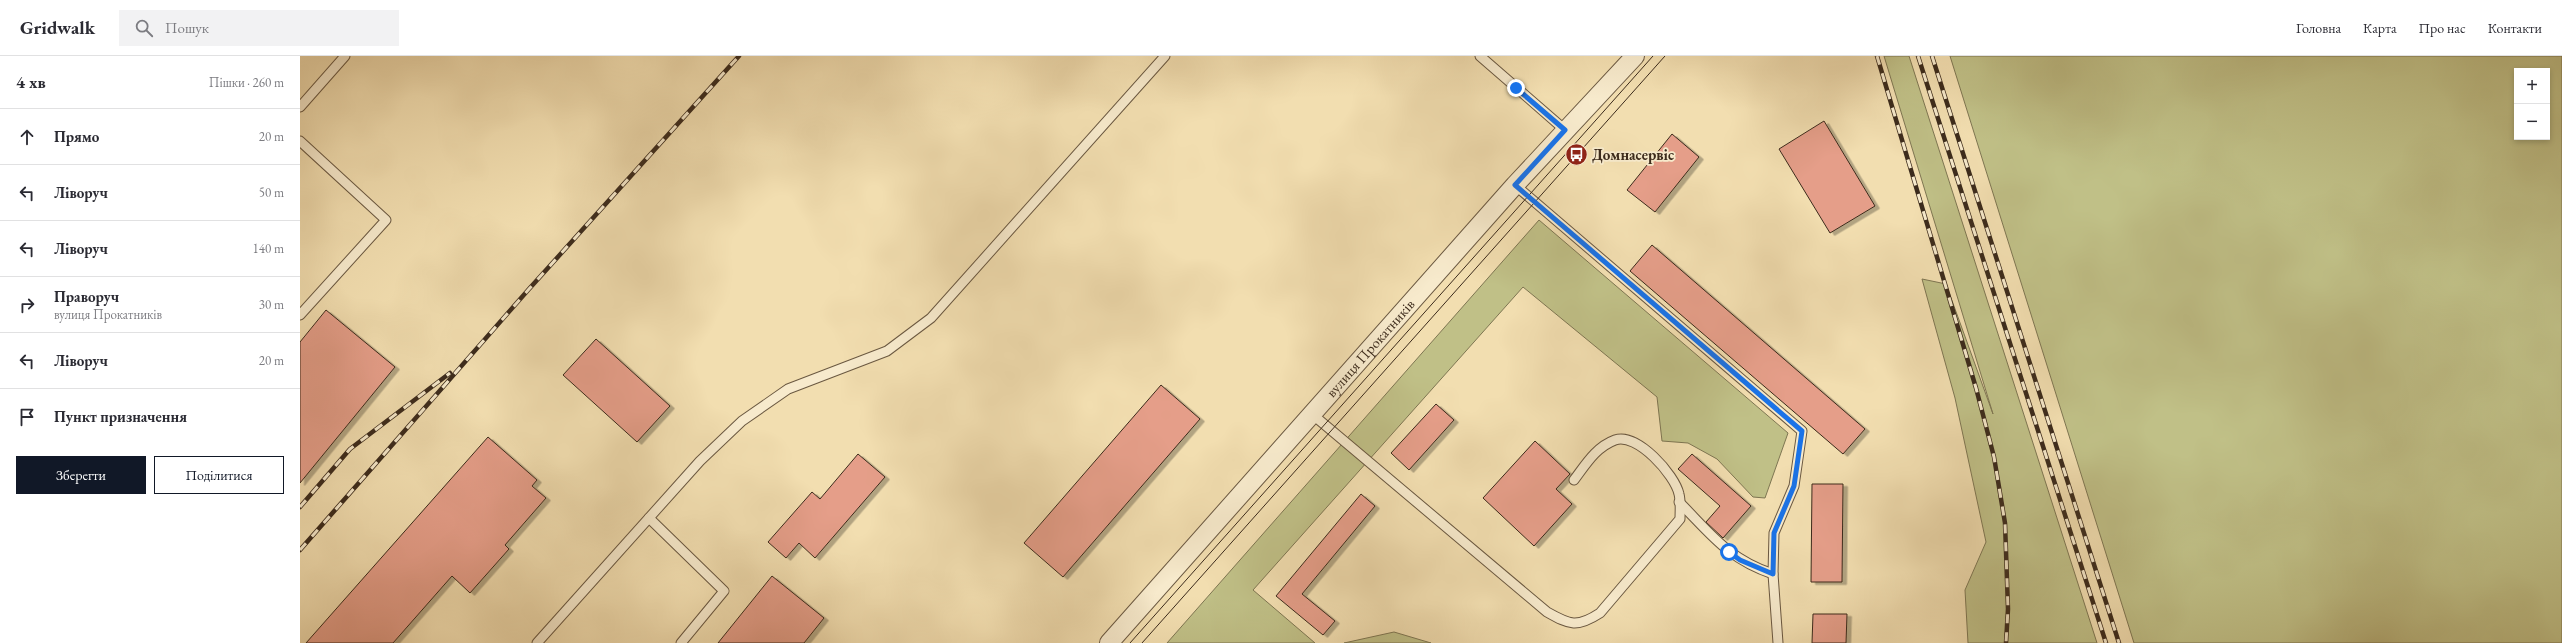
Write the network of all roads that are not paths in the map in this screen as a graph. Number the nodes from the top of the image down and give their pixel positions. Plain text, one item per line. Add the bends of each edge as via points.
1 (345, 56) edge
2 (1165, 56) edge
3 (1480, 56) edge
4 (1634, 56) edge
5 (300, 107) edge
6 (1565, 130) junction
7 (300, 141) edge
8 (1515, 185) junction
9 (300, 315) edge
10 (1312, 414) junction
11 (1574, 480) dead end
12 (1679, 502) junction
13 (649, 518) junction
14 (1773, 574) junction
15 (537, 643) edge
16 (681, 643) edge
17 (1109, 643) edge
18 (1778, 643) edge

1 - 5 lane
2 - 13 lane via 932,318 888,351 782,393 742,421 700,461
3 - 6 lane
4 - 6 street, вулиця Прокатників
6 - 8 street, вулиця Прокатників
7 - 9 lane via 386,220
8 - 10 street, вулиця Прокатників
8 - 14 lane via 1802,431 1794,486 1774,533
10 - 12 lane via 1547,612 1568,624 1586,622 1600,612 1680,519
10 - 17 street, вулиця Прокатників
11 - 12 lane via 1598,448 1617,439 1633,443 1648,451 1667,470 1679,494
12 - 14 lane via 1729,552 1740,560
13 - 15 lane
13 - 16 lane via 724,591
14 - 18 lane

